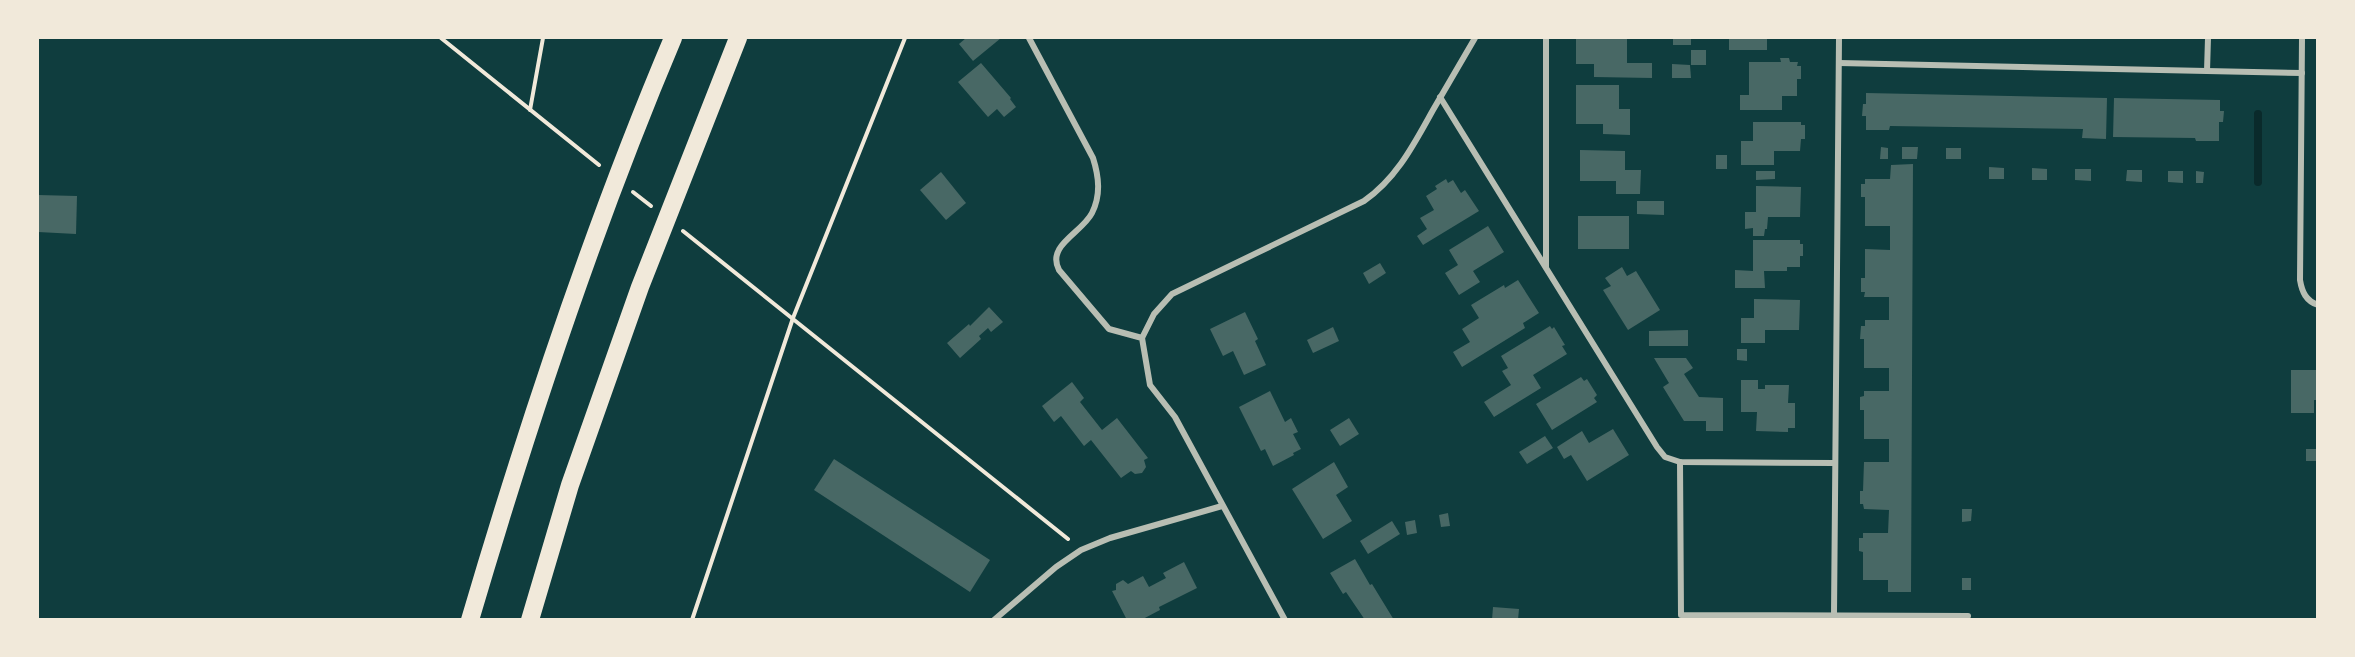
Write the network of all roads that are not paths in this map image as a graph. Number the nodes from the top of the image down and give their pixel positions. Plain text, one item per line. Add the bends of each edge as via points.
1 (673, 38) edge
2 (738, 38) edge
3 (1029, 38) edge
4 (1475, 38) edge
5 (1546, 38) edge
6 (1839, 38) edge
7 (2208, 38) edge
8 (2302, 38) edge
9 (1839, 63) junction
10 (2207, 71) junction
11 (2302, 73) junction
12 (1440, 97) junction
13 (1546, 267) junction
14 (2318, 305) edge
15 (1142, 338) junction
16 (1680, 462) junction
17 (1835, 463) junction
18 (1222, 506) junction
19 (1834, 615) junction
20 (1968, 616) dead end
21 (470, 620) edge
22 (530, 620) edge
23 (994, 620) edge
24 (1285, 620) edge

1 - 21 highway via 587,257 513,471
2 - 22 highway via 640,286 570,485
3 - 15 street via 1098,172 1097,200 1091,216 1062,246 1055,263 1109,329
4 - 12 street
5 - 13 street
6 - 9 street
7 - 10 street
8 - 11 street
9 - 10 street
9 - 17 street
10 - 11 street
11 - 14 street via 2300,280 2309,301
12 - 13 street
12 - 15 street via 1407,156 1380,190 1172,294 1154,314
13 - 16 street via 1657,447 1665,457
15 - 18 street via 1150,385 1174,417
16 - 17 street
16 - 19 street via 1681,615
17 - 19 street
18 - 23 street via 1081,550
18 - 24 street
19 - 20 street

